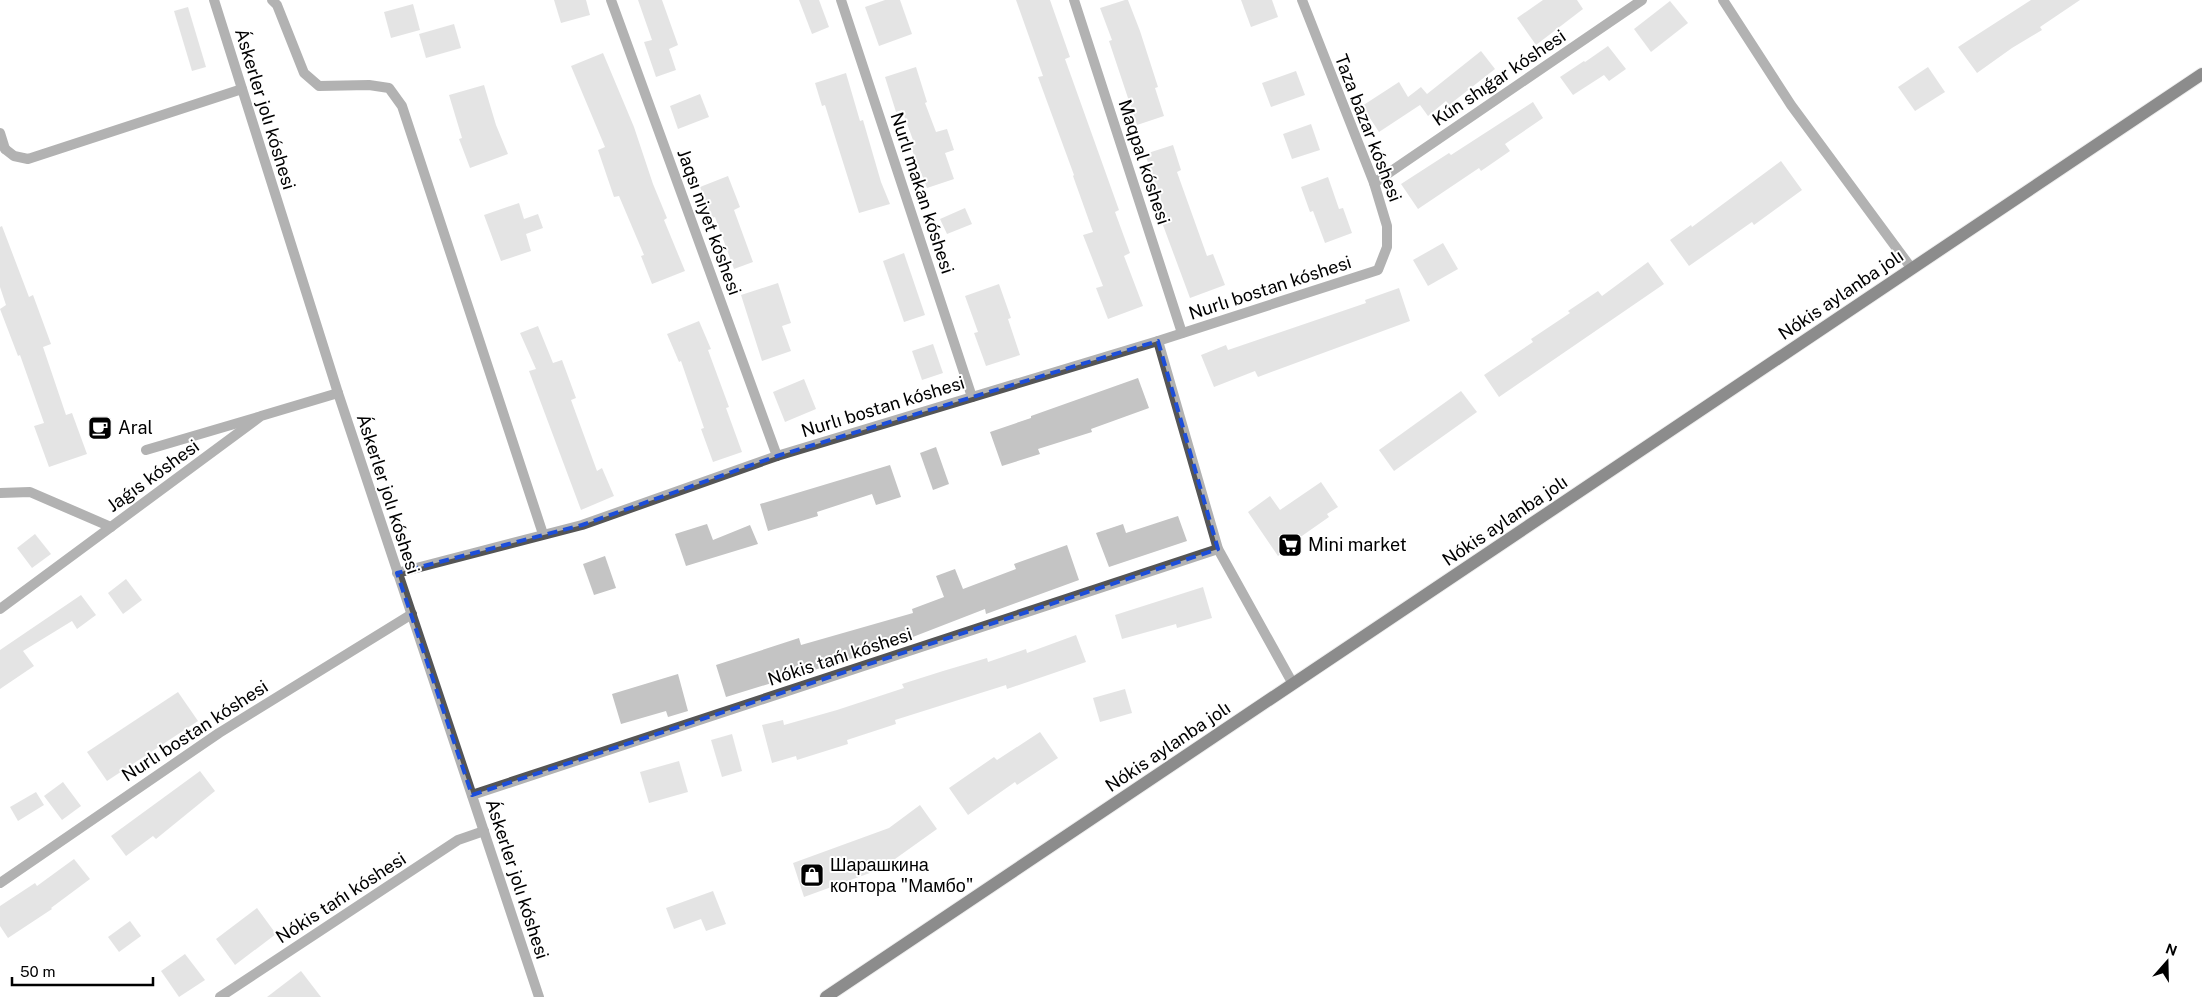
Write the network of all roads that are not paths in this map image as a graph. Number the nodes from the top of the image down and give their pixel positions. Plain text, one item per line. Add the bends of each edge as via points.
1 (214, 0) edge
2 (272, 0) edge
3 (611, 0) edge
4 (841, 0) edge
5 (1074, 0) edge
6 (1302, 0) edge
7 (1642, 0) edge
8 (1723, 0) edge
9 (2202, 74) edge
10 (242, 88) junction
11 (0, 133) edge
12 (1374, 183) junction
13 (1912, 269) junction
14 (1378, 270) joint
15 (1182, 333) junction
16 (1158, 341) junction
17 (338, 393) junction
18 (972, 397) junction
19 (262, 416) junction
20 (146, 450) dead end
21 (776, 456) junction
22 (0, 492) edge
23 (111, 527) junction
24 (543, 534) junction
25 (1218, 549) junction
26 (397, 573) junction
27 (0, 609) edge
28 (412, 614) junction
29 (1293, 684) junction
30 (472, 795) junction
31 (484, 831) junction
32 (0, 883) edge
33 (220, 997) edge
34 (539, 997) edge
35 (826, 997) edge

1 - 10 street, Áskerler jolı kóshesi
2 - 24 street via 277,4 304,73 319,86 389,88 402,106
3 - 21 street, Jaqsı niyet kóshesi
4 - 18 street, Nurlı makan kóshesi
5 - 15 street, Maqpal kóshesi
6 - 12 street, Taza bazar kóshesi
7 - 12 street, Kún shıǵar kóshesi
8 - 13 street via 1790,105
9 - 13 main road, Nókis aylanba jolı
10 - 11 street via 28,159 14,156 5,149
10 - 17 street, Áskerler jolı kóshesi
12 - 14 street, Taza bazar kóshesi via 1387,226 1387,247
13 - 29 main road, Nókis aylanba jolı
14 - 15 street, Nurlı bostan kóshesi
15 - 16 street, Nurlı bostan kóshesi
16 - 18 street, Nurlı bostan kóshesi
16 - 25 street
17 - 19 street, Jaǵıs kóshesi
17 - 26 street, Áskerler jolı kóshesi
18 - 21 street, Nurlı bostan kóshesi
19 - 20 street
19 - 23 street, Jaǵıs kóshesi
21 - 24 street, Nurlı bostan kóshesi via 582,524
22 - 23 street via 30,492
23 - 27 street, Jaǵıs kóshesi
24 - 26 street, Nurlı bostan kóshesi
25 - 29 street
25 - 30 street, Nókis tańı kóshesi
26 - 28 street, Áskerler jolı kóshesi
28 - 30 street, Áskerler jolı kóshesi
28 - 32 street, Nurlı bostan kóshesi via 219,733
29 - 35 main road, Nókis aylanba jolı
30 - 31 street, Áskerler jolı kóshesi
31 - 33 street, Nókis tańı kóshesi via 458,840
31 - 34 street, Áskerler jolı kóshesi

